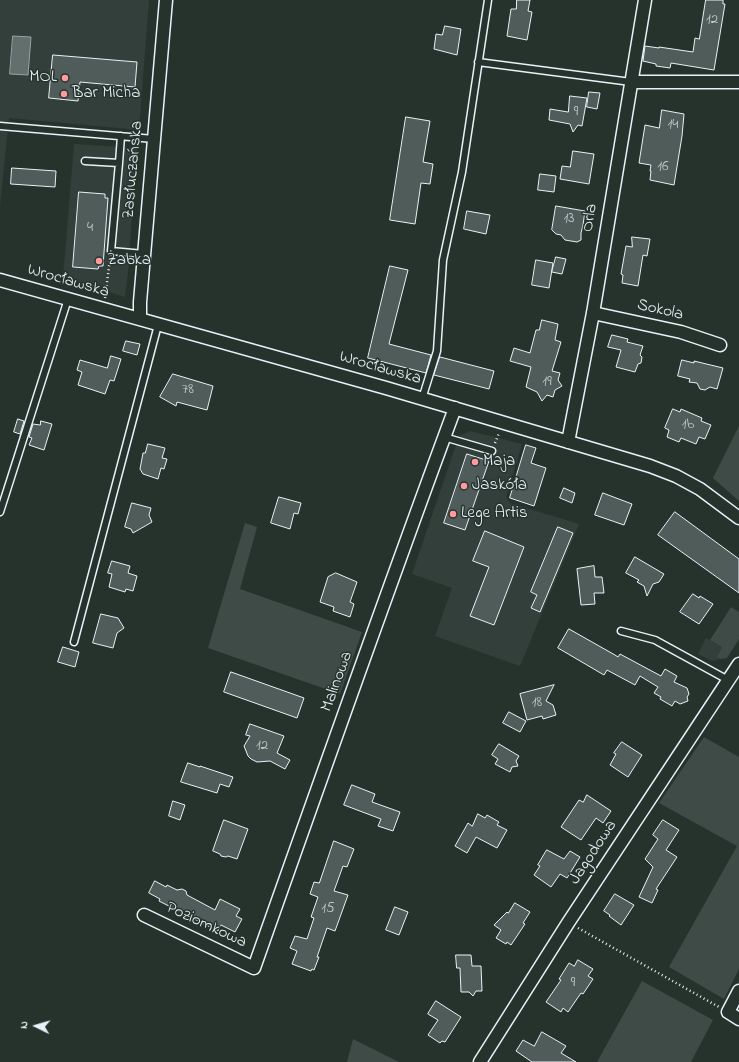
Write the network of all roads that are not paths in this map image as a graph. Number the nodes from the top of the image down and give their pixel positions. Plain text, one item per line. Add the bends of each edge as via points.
1 (166, 0) edge
2 (488, 0) edge
3 (645, 0) edge
4 (478, 62) junction
5 (631, 82) junction
6 (739, 82) edge
7 (0, 126) edge
8 (121, 136) junction
9 (154, 139) junction
10 (85, 161) dead end
11 (118, 163) junction
12 (144, 254) junction
13 (0, 280) edge
14 (68, 299) junction
15 (593, 313) junction
16 (140, 319) junction
17 (158, 325) junction
18 (720, 345) dead end
19 (422, 399) junction
20 (455, 408) junction
21 (444, 436) junction
22 (568, 442) junction
23 (492, 451) road end
24 (0, 512) edge
25 (739, 518) edge
26 (621, 631) dead end
27 (74, 642) dead end
28 (739, 664) edge
29 (728, 680) junction
30 (144, 915) dead end
31 (254, 968) joint
32 (739, 991) edge
33 (739, 1019) edge
34 (480, 1062) edge

1 - 9 street, Zasłuczańska
2 - 4 lane
3 - 5 street, Orla
4 - 5 lane
4 - 19 lane via 462,172 443,260 437,351
5 - 6 street
5 - 15 street, Orla
7 - 8 lane
8 - 9 lane
8 - 11 lane
9 - 12 street, Zasłuczańska
10 - 11 lane
11 - 12 lane via 112,252
12 - 16 street, Zasłuczańska
13 - 14 street, Wrocławska
14 - 16 street, Wrocławska
14 - 24 lane
15 - 18 street, Sokola via 681,332
15 - 22 street, Orla
16 - 17 street, Wrocławska
17 - 19 street, Wrocławska
17 - 27 lane
19 - 20 street, Wrocławska
20 - 21 street, Malinowa
20 - 22 street, Wrocławska
21 - 23 lane
21 - 31 street, Malinowa
22 - 25 street, Wrocławska via 676,476 700,489
26 - 29 lane via 655,640
28 - 29 street, Jagodowa
29 - 34 street, Jagodowa
30 - 31 street, Poziomkowa
32 - 33 street via 728,1012

